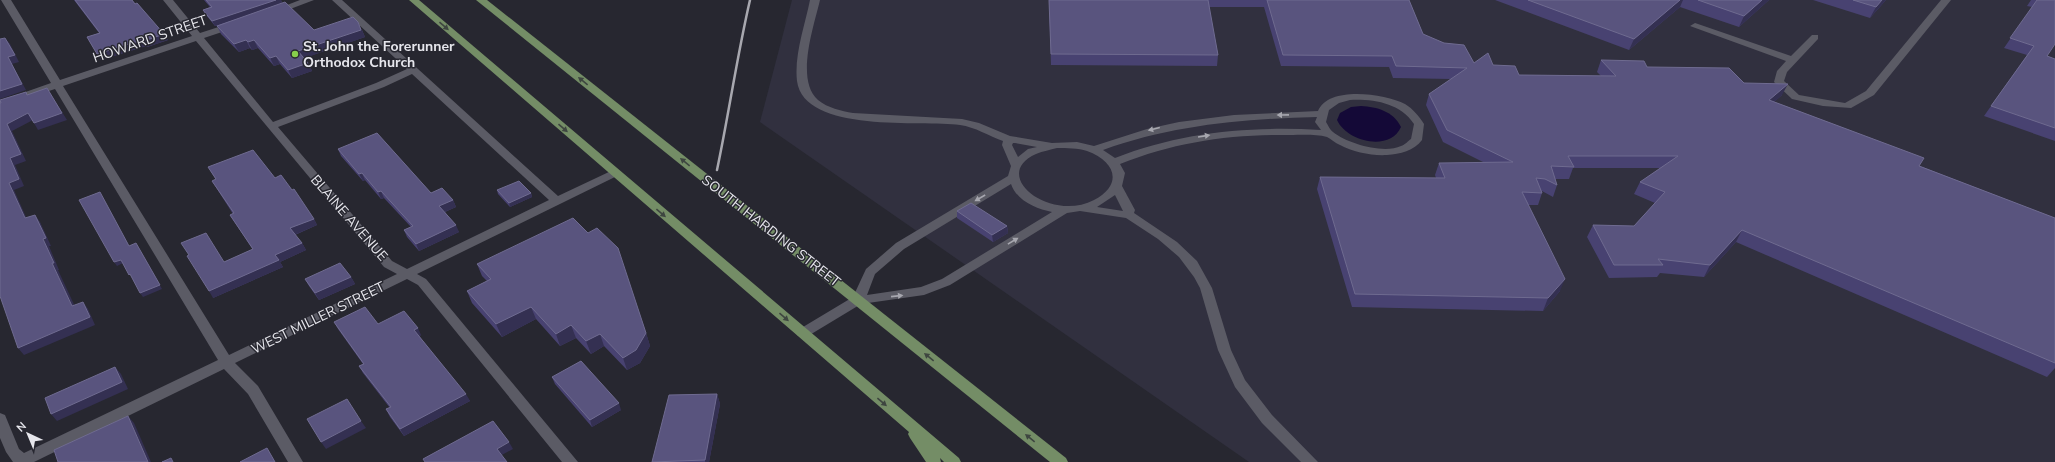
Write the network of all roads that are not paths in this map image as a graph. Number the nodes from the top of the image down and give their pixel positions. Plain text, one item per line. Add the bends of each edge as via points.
1 (6, 0) edge
2 (168, 0) edge
3 (309, 0) edge
4 (337, 0) edge
5 (414, 0) edge
6 (480, 0) edge
7 (815, 0) edge
8 (1946, 0) edge
9 (268, 14) edge
10 (246, 21) edge
11 (1695, 26) dead end
12 (199, 37) junction
13 (1815, 37) dead end
14 (1792, 60) junction
15 (413, 70) junction
16 (56, 85) junction
17 (0, 104) edge
18 (1322, 114) junction
19 (271, 126) junction
20 (1329, 134) junction
21 (1009, 140) junction
22 (1052, 146) junction
23 (1094, 150) junction
24 (1114, 163) junction
25 (1015, 172) junction
26 (615, 173) junction
27 (1117, 187) junction
28 (557, 202) junction
29 (1081, 208) junction
30 (1065, 209) junction
31 (1128, 214) junction
32 (406, 275) junction
33 (858, 300) junction
34 (803, 333) junction
35 (226, 362) junction
36 (0, 419) edge
37 (906, 421) junction
38 (23, 462) edge
39 (296, 462) edge
40 (571, 462) edge
41 (934, 462) edge
42 (954, 462) edge
43 (1061, 462) edge
44 (1311, 462) edge

1 - 16 street
2 - 12 street, BLAINE AVENUE
3 - 9 street
4 - 15 street
5 -> 26 main road
33 -> 6 main road, SOUTH HARDING STREET
7 - 21 street via 801,76 804,89 818,103 856,118 961,122 981,127
8 - 14 street via 1870,93 1847,106 1823,104 1796,97 1779,82 1782,71
10 - 12 street, HOWARD STREET
11 - 14 street
12 - 16 street, HOWARD STREET
12 - 19 street, BLAINE AVENUE
13 - 14 street
15 - 19 street
15 - 28 street
16 - 17 street, HOWARD STREET
16 - 35 street
18 - 20 street via 1321,123
18 - 20 street via 1330,104 1340,99 1377,98 1408,111 1418,121 1421,130 1418,138 1408,147 1382,152 1353,148
18 -> 23 street via 1246,116 1188,122 1145,131
19 - 32 street, BLAINE AVENUE via 388,264
24 -> 20 street via 1158,146 1213,135 1275,131
21 - 22 street
21 - 25 street via 1007,145
22 - 23 street via 1077,146
22 - 25 street via 1022,158
23 - 24 street
24 - 27 street via 1120,175
25 - 30 street via 1018,190 1027,198 1040,205
25 -> 33 street via 900,246 880,262 870,272
26 - 28 street, WEST MILLER STREET
26 -> 34 main road
27 - 29 street via 1104,200
27 - 31 street via 1129,210
28 - 32 street, WEST MILLER STREET
29 - 30 street
29 - 31 street
33 -> 30 street via 924,291 946,282
31 - 44 street via 1179,250 1199,276 1206,288 1225,352 1244,390 1278,431
32 - 35 street, WEST MILLER STREET
32 - 40 street, BLAINE AVENUE via 422,282
33 - 34 street
43 -> 33 main road, SOUTH HARDING STREET
34 -> 37 main road
35 - 38 street, WEST MILLER STREET
35 - 39 street via 253,390
36 - 38 street via 13,452
37 - 41 main road
37 - 42 main road

